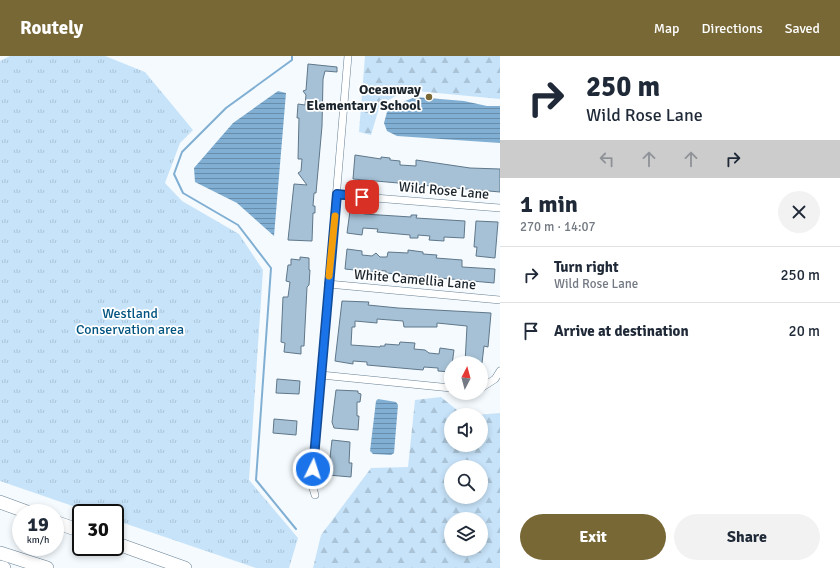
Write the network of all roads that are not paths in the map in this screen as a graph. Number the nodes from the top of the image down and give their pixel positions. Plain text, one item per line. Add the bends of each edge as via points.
1 (348, 56) edge
2 (337, 194) junction
3 (500, 208) edge
4 (328, 284) junction
5 (500, 300) edge
6 (500, 371) edge
7 (321, 375) junction
8 (488, 384) edge
9 (444, 387) edge
10 (315, 495) dead end
11 (0, 502) edge
12 (12, 506) edge
13 (0, 510) edge
14 (12, 514) edge
15 (124, 546) edge
16 (124, 550) edge
17 (0, 553) edge
18 (0, 567) edge
19 (4, 568) edge
20 (47, 568) edge
21 (184, 568) edge

1 - 2 street
2 - 3 street, Wild Rose Lane
2 - 4 street
4 - 5 street, White Camellia Lane
4 - 7 street
6 - 8 street
7 - 9 street
7 - 10 street via 312,485
11 - 12 highway
13 - 14 highway
15 - 21 highway
16 - 21 highway
17 - 20 highway
18 - 19 highway

